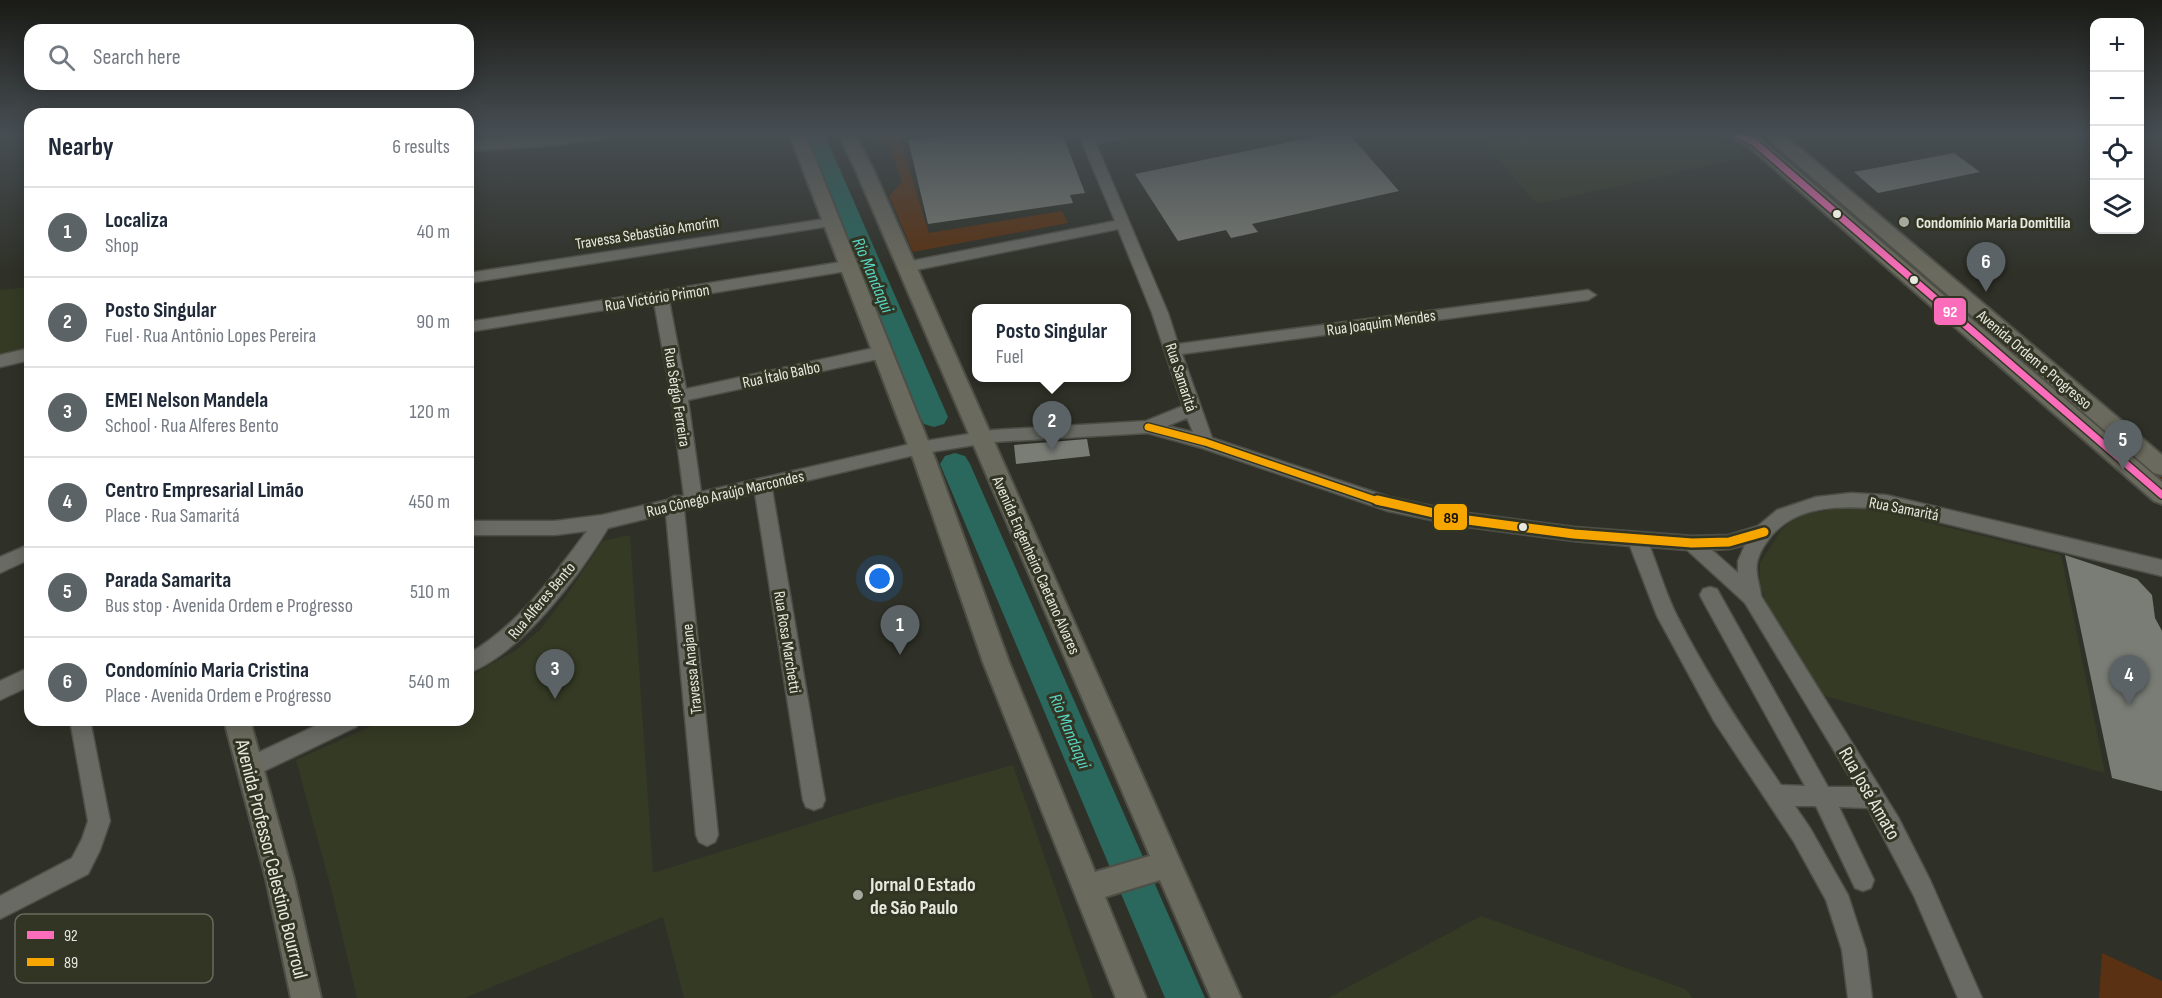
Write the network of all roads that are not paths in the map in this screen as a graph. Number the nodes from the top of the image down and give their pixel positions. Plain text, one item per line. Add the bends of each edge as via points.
1 (815, 180) edge
2 (869, 180) edge
3 (1105, 180) edge
4 (1798, 180) edge
5 (1825, 180) edge
6 (831, 222) junction
7 (1123, 224) junction
8 (847, 266) junction
9 (906, 267) junction
10 (474, 277) edge
11 (1588, 295) dead end
12 (661, 296) junction
13 (474, 326) edge
14 (1174, 350) junction
15 (883, 352) junction
16 (24, 356) edge
17 (0, 362) edge
18 (679, 396) junction
19 (1192, 409) junction
20 (1148, 427) junction
21 (981, 438) junction
22 (1205, 441) junction
23 (919, 448) junction
24 (2162, 467) edge
25 (762, 484) junction
26 (2162, 495) edge
27 (683, 501) junction
28 (602, 522) junction
29 (474, 528) edge
30 (1764, 531) junction
31 (1638, 541) junction
32 (1692, 543) junction
33 (24, 553) edge
34 (2125, 559) junction
35 (0, 565) edge
36 (2162, 568) edge
37 (2162, 577) edge
38 (1710, 596) dead end
39 (1752, 597) junction
40 (474, 661) edge
41 (24, 679) edge
42 (0, 691) edge
43 (81, 726) edge
44 (239, 726) edge
45 (336, 726) edge
46 (250, 767) junction
47 (1774, 795) junction
48 (1822, 796) junction
49 (1874, 798) junction
50 (814, 800) dead end
51 (707, 835) dead end
52 (1168, 864) junction
53 (1863, 880) dead end
54 (1089, 888) junction
55 (0, 908) edge
56 (306, 998) edge
57 (1131, 998) edge
58 (1226, 998) edge
59 (1860, 998) edge
60 (1970, 998) edge

1 - 6 main road
2 - 9 main road, Avenida Engenheiro Caetano Alvares
3 - 7 street, Rua Samaritá
4 - 26 main road, Avenida Ordem e Progresso
5 - 24 main road, Avenida Ordem e Progresso
6 - 8 main road
6 - 10 street, Travessa Sebastião Amorim
7 - 9 street
7 - 14 street, Rua Samaritá
8 - 12 street, Rua Victório Primon
8 - 15 main road
9 - 21 main road, Avenida Engenheiro Caetano Alvares
11 - 14 street, Rua Joaquim Mendes
12 - 13 street, Rua Victório Primon
12 - 18 street, Rua Sérgio Ferreira
14 - 19 street, Rua Samaritá
15 - 18 street, Rua Ítalo Balbo
15 - 23 main road
16 - 17 street
18 - 27 street, Rua Sérgio Ferreira
19 - 20 street
19 - 22 street, Rua Samaritá
20 - 21 street, Rua Cônego Araújo Marcondes
20 - 22 street
21 - 23 street, Rua Cônego Araújo Marcondes
21 - 52 main road, Avenida Engenheiro Caetano Alvares
22 - 31 street, Rua Samaritá via 1388,504 1460,519
23 - 25 street, Rua Cônego Araújo Marcondes
23 - 54 main road via 996,662
25 - 27 street, Rua Cônego Araújo Marcondes
25 - 50 street, Rua Rosa Marchetti
27 - 28 street, Rua Cônego Araújo Marcondes
27 - 51 street, Travessa Anajane
28 - 29 street, Rua Cônego Araújo Marcondes via 555,528
28 - 40 street, Rua Alferes Bento via 521,629
30 - 32 street, Rua Samaritá via 1729,542
30 - 34 street, Rua Samaritá via 1786,513 1803,506 1863,500 1905,506
30 - 39 street, Rua José Amato via 1749,555
31 - 32 street, Rua Samaritá
31 - 47 street via 1667,616 1721,715
32 - 39 street, Rua José Amato
33 - 35 street
34 - 36 street, Rua Samaritá
34 - 37 street, Rua Samaritá
38 - 48 street
39 - 49 street, Rua José Amato
41 - 42 street
43 - 55 street via 99,820 92,842 80,866
44 - 46 main road, Avenida Professor Celestino Bourroul
45 - 46 street
46 - 56 main road, Avenida Professor Celestino Bourroul
47 - 48 street
47 - 59 street via 1803,835 1836,895 1854,950
48 - 49 street
48 - 53 street
49 - 60 street, Rua José Amato via 1922,888
52 - 54 main road
52 - 58 main road, Avenida Engenheiro Caetano Alvares
54 - 57 main road

